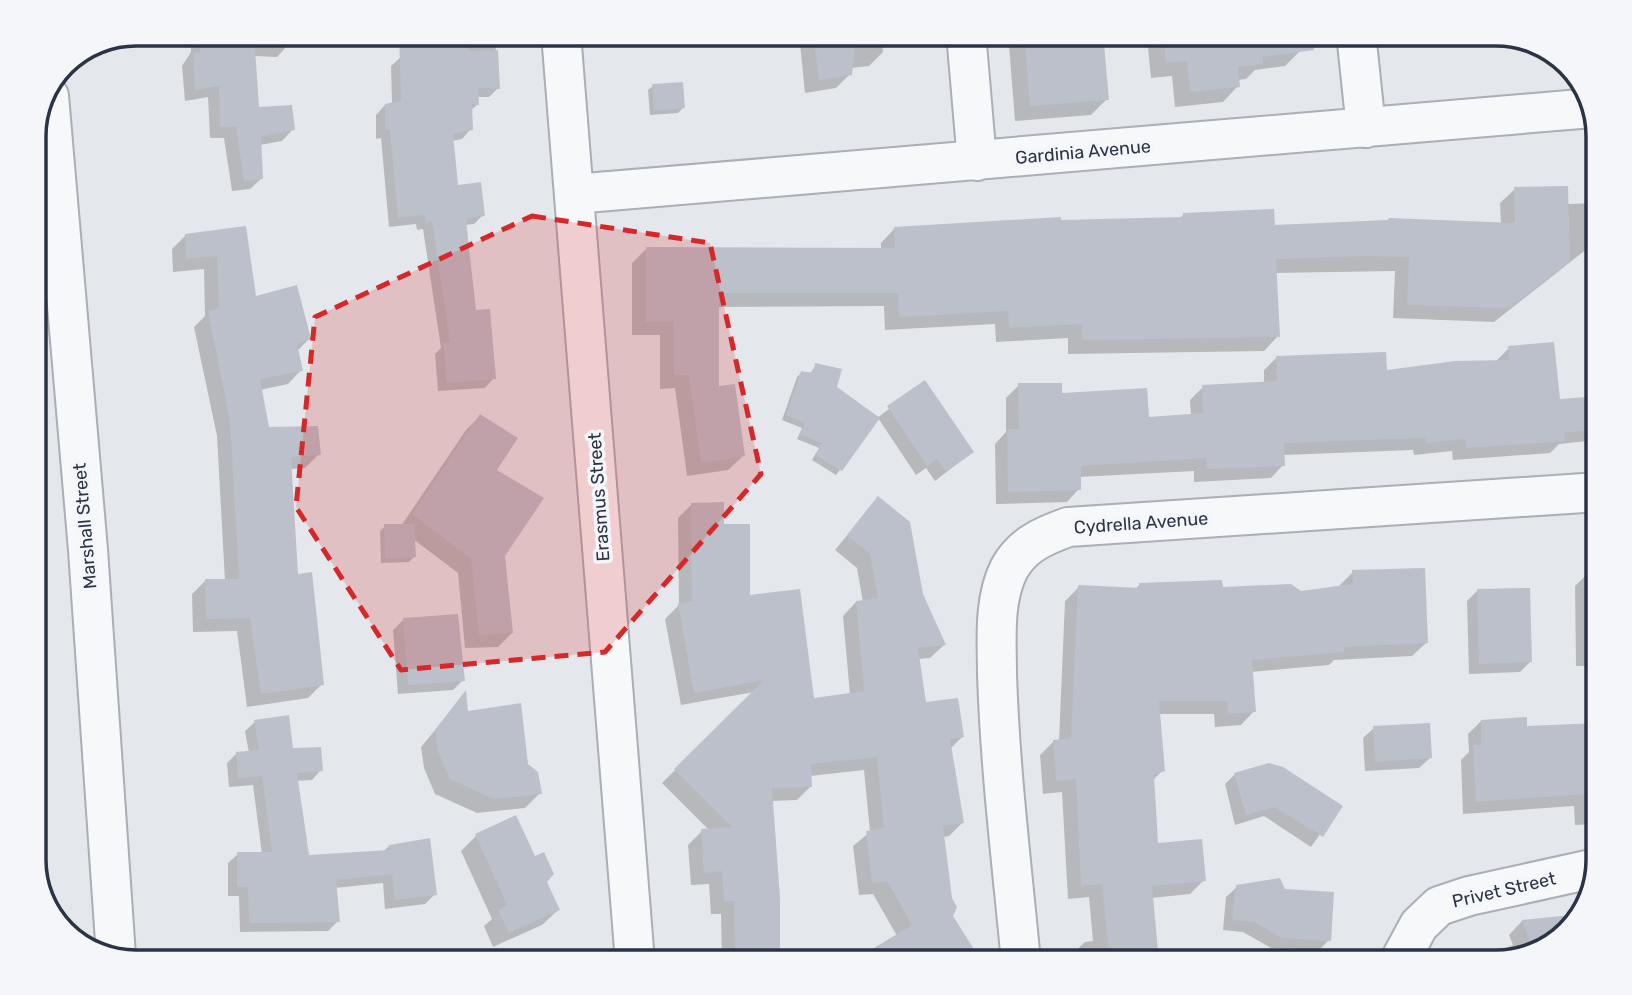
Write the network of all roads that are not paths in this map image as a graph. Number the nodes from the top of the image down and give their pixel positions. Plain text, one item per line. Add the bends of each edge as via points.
1 (562, 46) edge
2 (967, 46) edge
3 (1357, 46) edge
4 (50, 109) edge
5 (1582, 109) edge
6 (1366, 128) junction
7 (977, 161) junction
8 (574, 194) junction
9 (1586, 493) edge
10 (1586, 870) edge
11 (115, 947) edge
12 (634, 950) edge
13 (1020, 950) edge
14 (1405, 950) edge

1 - 8 street, Erasmus Street
2 - 7 street
3 - 6 street
4 - 11 street, Marshall Street
5 - 6 street, Gardinia Avenue
6 - 7 street, Gardinia Avenue
7 - 8 street, Gardinia Avenue
8 - 12 street, Erasmus Street
9 - 13 street, Cydrella Avenue via 1068,527 1019,553 1008,572 996,629 999,722
10 - 14 street, Privet Street via 1439,906 1419,925

